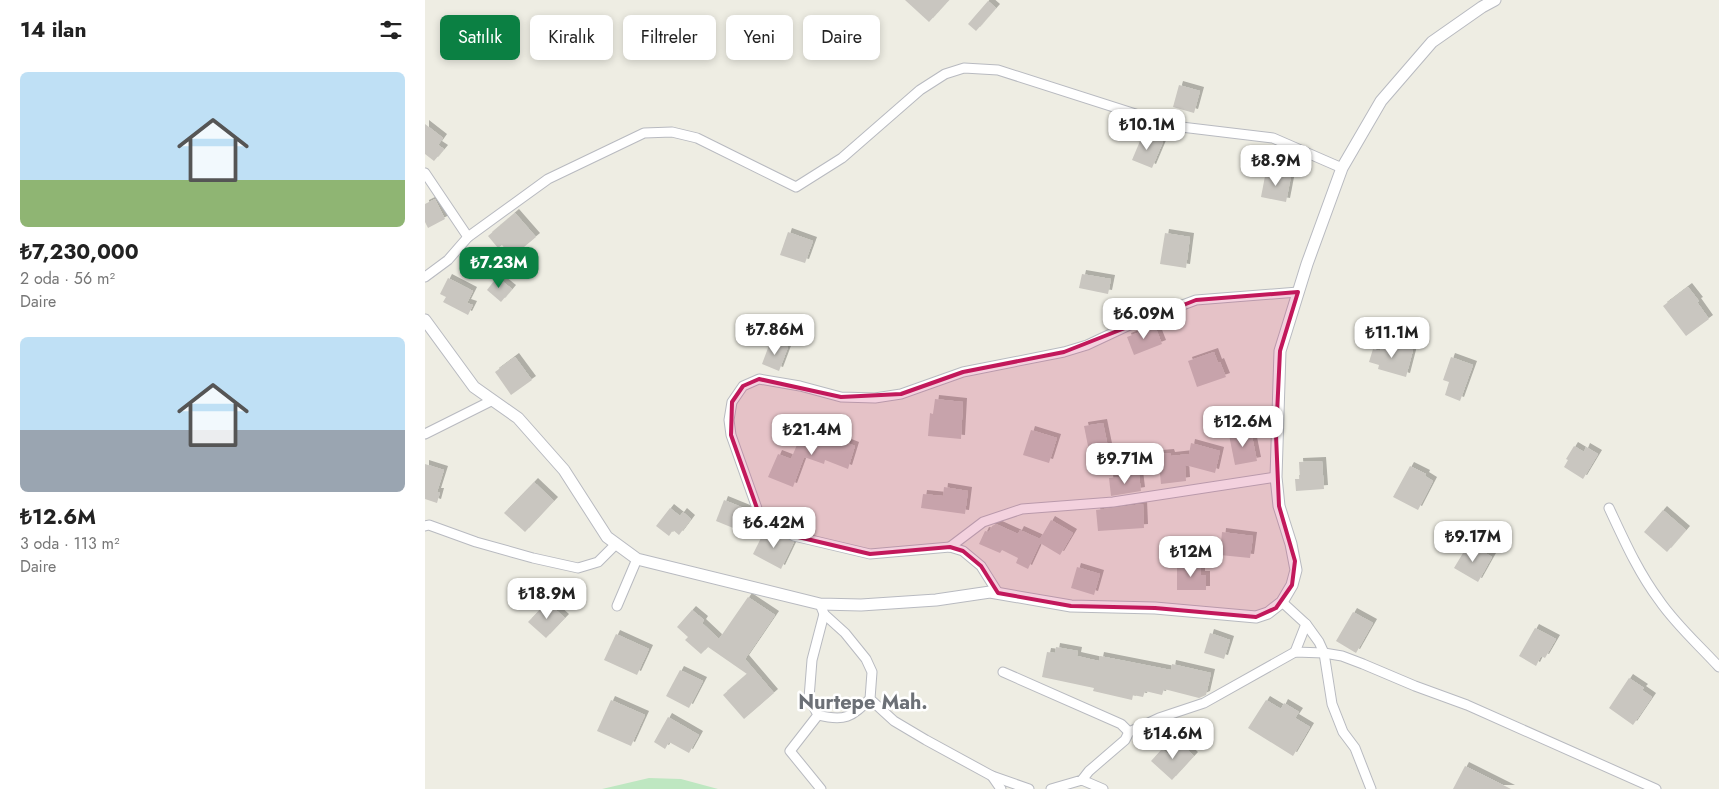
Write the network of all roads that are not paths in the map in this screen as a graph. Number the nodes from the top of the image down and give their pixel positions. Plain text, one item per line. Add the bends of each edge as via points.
1 (1495, 0) edge
2 (1342, 168) junction
3 (425, 173) edge
4 (468, 238) junction
5 (425, 277) edge
6 (1298, 292) junction
7 (425, 320) edge
8 (493, 400) junction
9 (425, 434) edge
10 (1275, 477) junction
11 (1609, 508) dead end
12 (425, 526) edge
13 (617, 544) junction
14 (950, 547) junction
15 (637, 559) junction
16 (998, 593) junction
17 (1282, 602) junction
18 (617, 606) dead end
19 (822, 609) junction
20 (1306, 624) junction
21 (1295, 652) junction
22 (1324, 653) junction
23 (1719, 666) edge
24 (1003, 672) dead end
25 (870, 699) junction
26 (818, 715) junction
27 (1129, 732) junction
28 (993, 776) junction
29 (1083, 780) junction
30 (821, 789) edge
31 (1001, 789) edge
32 (1029, 789) edge
33 (1051, 789) edge
34 (1103, 789) edge
35 (1371, 789) edge
36 (1656, 789) edge

1 - 2 street via 1432,42 1381,101
2 - 4 street via 1273,138 1173,126 998,70 964,68 945,74 920,90 842,158 796,186 697,138 672,132 644,133 548,179
2 - 6 street
3 - 4 street
4 - 5 street via 448,260
6 - 10 street via 1280,351
6 - 14 street via 1196,300 1134,322 1087,345 963,372 901,394 875,398 841,397 759,379 743,386 732,402 731,435 759,514 768,522 794,536 870,554
7 - 8 street via 474,387
8 - 9 street
8 - 13 street via 518,418 564,470 607,537
10 - 14 street via 1113,502 1022,509 983,522
10 - 17 street via 1296,570 1293,585
11 - 23 street via 1634,560 1659,601
12 - 13 street via 578,568 598,562
13 - 15 street
14 - 16 street via 963,551 981,566
15 - 18 street
15 - 19 street
16 - 17 street via 1071,606 1155,608 1256,617 1269,613
16 - 19 street
17 - 20 street
19 - 25 street via 866,658 872,672
19 - 26 street via 812,660 809,698
20 - 21 street
20 - 22 street
21 - 22 street
21 - 27 street via 1204,703
22 - 35 street via 1332,704 1343,732 1355,748
22 - 36 street via 1342,656 1467,705
24 - 27 street via 1121,724
25 - 26 street via 853,715 834,719
25 - 28 street via 894,721
26 - 30 street via 790,751
27 - 29 street via 1125,740
28 - 31 street
28 - 32 street
29 - 33 street
29 - 34 street

